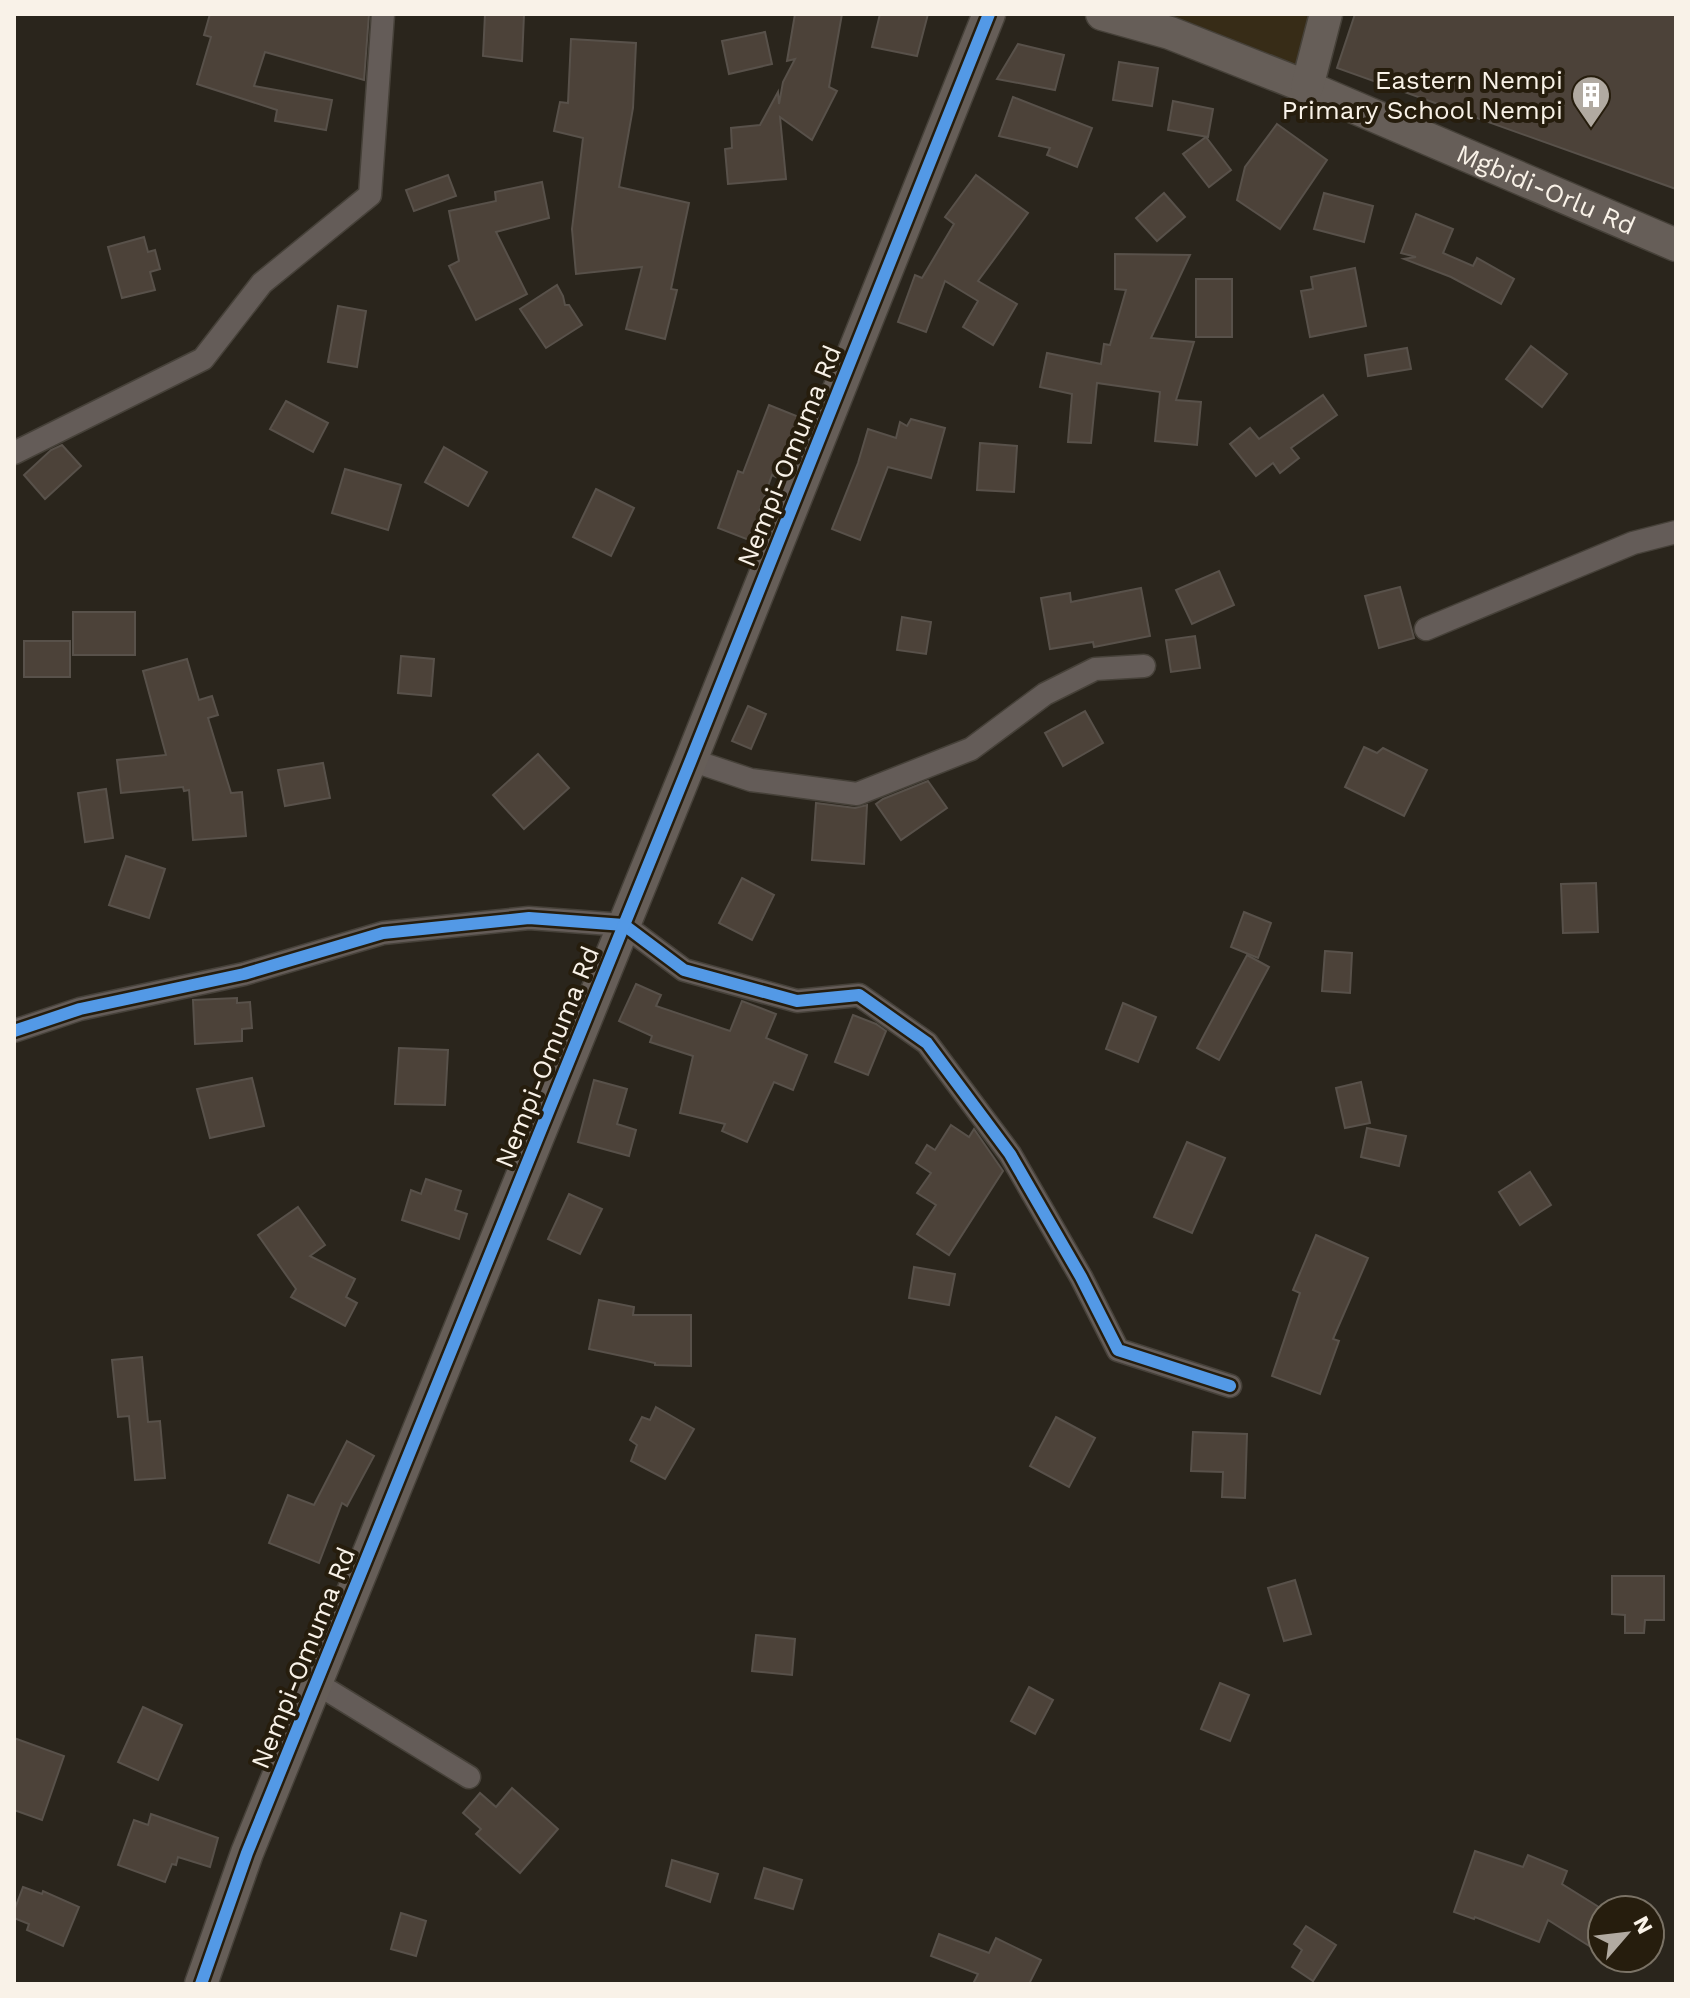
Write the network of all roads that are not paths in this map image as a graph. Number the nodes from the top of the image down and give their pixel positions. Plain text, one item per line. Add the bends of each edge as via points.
1 (383, 14) edge
2 (989, 14) edge
3 (1102, 14) edge
4 (1326, 14) edge
5 (1307, 87) junction
6 (1676, 245) edge
7 (14, 453) edge
8 (1676, 532) edge
9 (1426, 629) dead end
10 (1144, 666) dead end
11 (691, 760) junction
12 (624, 925) junction
13 (14, 1031) edge
14 (1230, 1386) dead end
15 (316, 1683) junction
16 (469, 1777) dead end
17 (201, 1984) edge

1 - 7 street via 370,195 262,283 203,359
2 - 11 street, Nempi-Omuma Rd
3 - 5 street, Mgbidi-Orlu Rd via 1170,33
4 - 5 street
5 - 6 street, Mgbidi-Orlu Rd
8 - 9 street via 1633,543
10 - 11 street via 1095,669 1045,694 971,749 857,794 751,780
11 - 12 street, Nempi-Omuma Rd
12 - 13 street via 529,918 383,933 244,974 80,1009
12 - 14 street via 684,970 797,1001 859,995 927,1043 1010,1154 1118,1350
12 - 15 street, Nempi-Omuma Rd
15 - 16 street
15 - 17 street, Nempi-Omuma Rd

